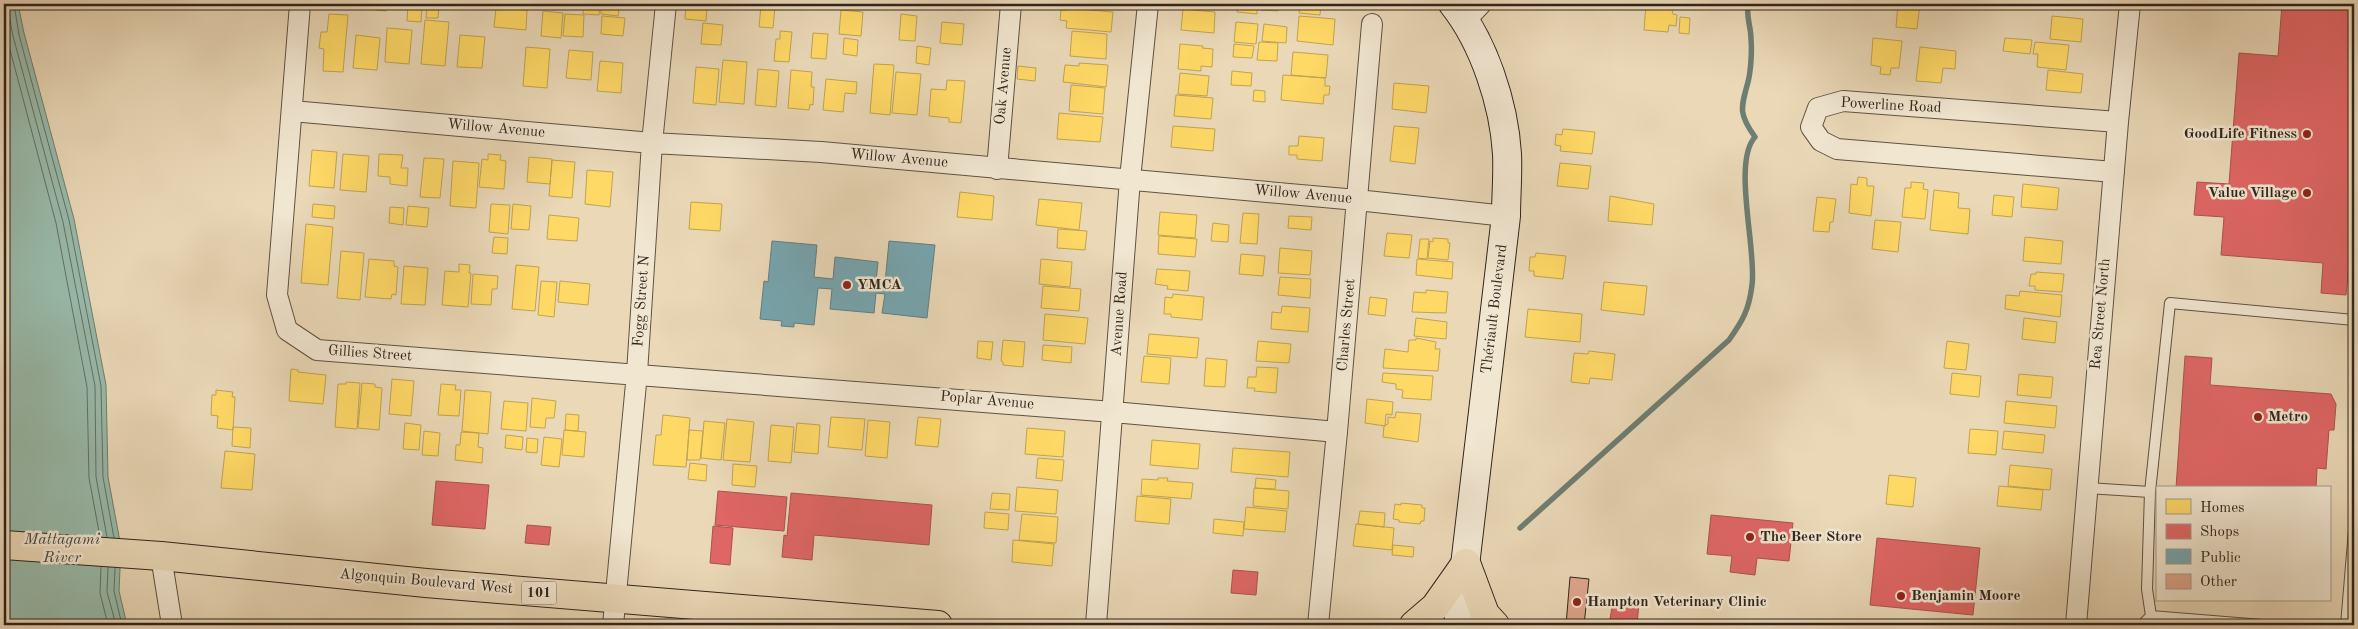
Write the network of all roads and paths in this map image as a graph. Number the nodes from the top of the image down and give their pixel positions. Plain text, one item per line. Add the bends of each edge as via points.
1 (300, 4) edge
2 (666, 4) edge
3 (1011, 4) edge
4 (1148, 4) edge
5 (2130, 4) edge
6 (1466, 9) edge
7 (1372, 24) dead end
8 (292, 111) junction
9 (2118, 122) junction
10 (652, 143) junction
11 (997, 168) junction
12 (2114, 172) junction
13 (1130, 179) junction
14 (1358, 200) junction
15 (1506, 216) junction
16 (2354, 320) edge
17 (637, 373) junction
18 (1112, 412) junction
19 (1337, 432) junction
20 (2087, 488) junction
21 (2150, 492) junction
22 (2354, 530) edge
23 (4, 545) edge
24 (151, 555) junction
25 (1466, 563) junction
26 (2352, 581) edge
27 (615, 612) edge
28 (2151, 616) junction
29 (172, 625) edge
30 (938, 625) edge
31 (1096, 625) edge
32 (1318, 625) edge
33 (1414, 625) edge
34 (1458, 625) edge
35 (1494, 625) edge
36 (2076, 625) edge
37 (2142, 625) edge
38 (2262, 625) edge
39 (2346, 625) edge

1 - 8 street, Gillies Street
2 - 10 street, Fogg Street N
3 - 11 street, Oak Avenue
4 - 13 street, Avenue Road
5 - 9 street, Rea Street North
6 - 15 main road, Thériault Boulevard via 1496,88 1507,153
7 - 14 street, Charles Street
8 - 10 street, Willow Avenue
8 - 17 street, Gillies Street via 277,295 287,330 317,350
9 - 12 street, Rea Street North
9 - 12 street, Powerline Road via 1843,101 1818,108 1811,127 1821,141 1837,149
10 - 11 street, Willow Avenue via 821,152
10 - 17 street, Fogg Street N
11 - 13 street, Willow Avenue
12 - 20 street, Rea Street North
13 - 14 street, Willow Avenue
13 - 18 street, Avenue Road
14 - 15 street, Willow Avenue
14 - 19 street, Charles Street
15 - 25 main road, Thériault Boulevard
16 - 21 lane via 2170,303
17 - 18 street, Poplar Avenue
17 - 27 street, Fogg Street N
18 - 19 street, Poplar Avenue
18 - 31 street, Avenue Road
19 - 32 street, Charles Street
20 - 21 lane
20 - 36 street, Rea Street North
21 - 28 lane via 2147,589
22 - 26 lane
23 - 24 main road, Algonquin Boulevard West / 101
24 - 27 main road, Algonquin Boulevard West / 101 via 426,583
24 - 29 street
25 - 33 main road via 1435,607
25 - 34 main road, Thériault Boulevard
25 - 35 main road via 1484,614
26 - 39 lane
27 - 30 main road, Algonquin Boulevard West / 101
28 - 37 lane
28 - 38 lane

